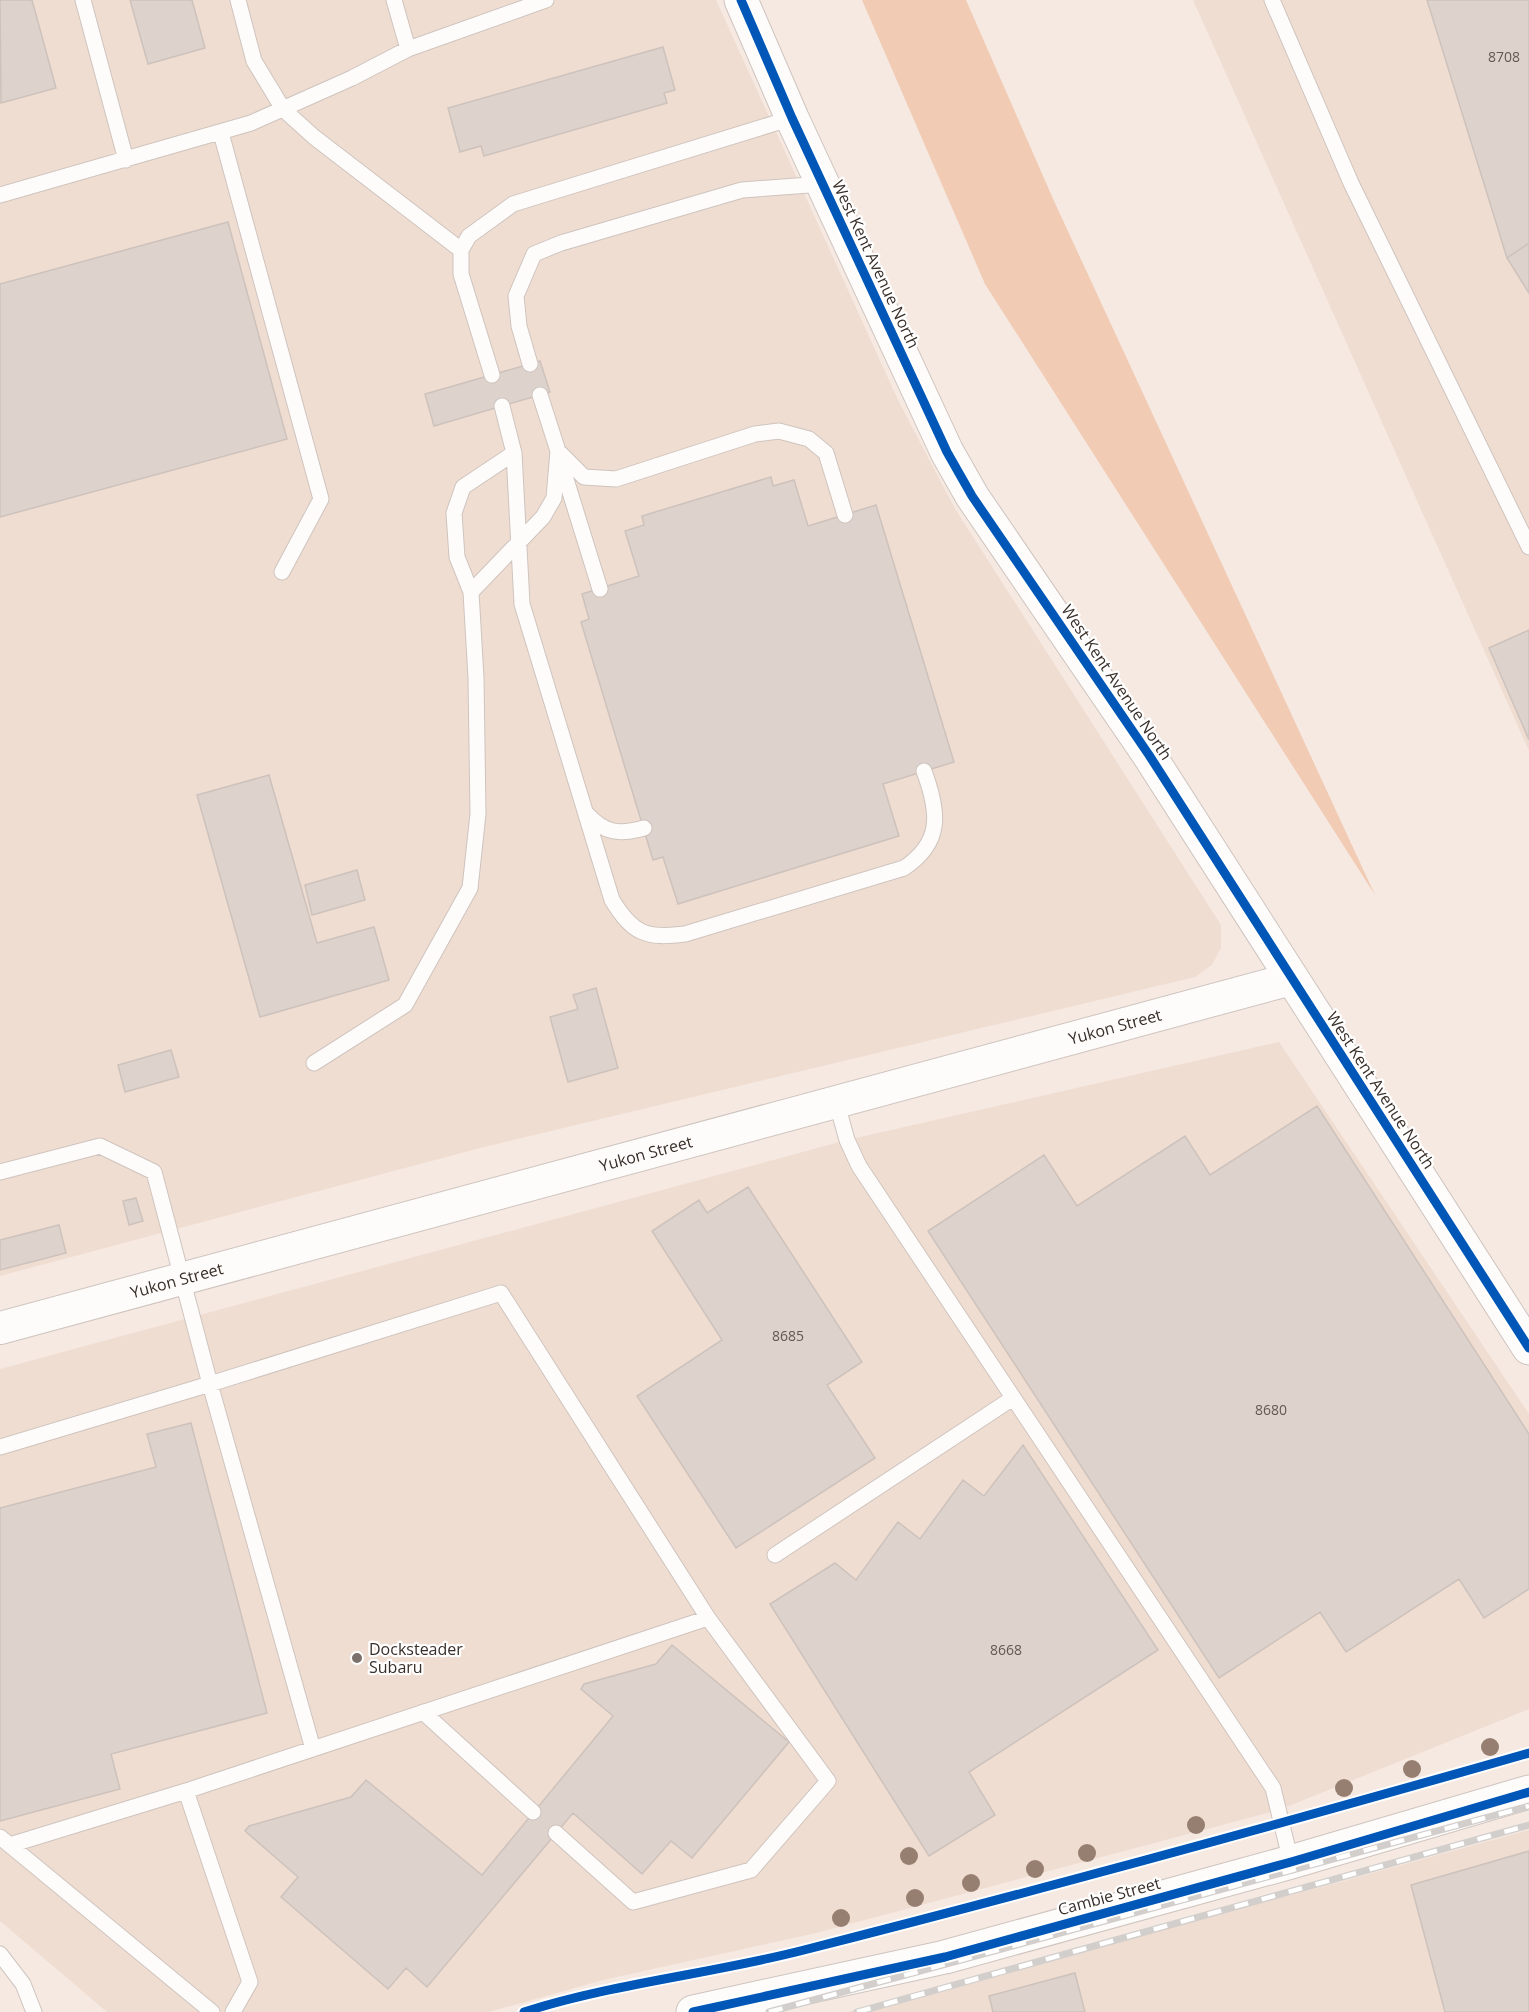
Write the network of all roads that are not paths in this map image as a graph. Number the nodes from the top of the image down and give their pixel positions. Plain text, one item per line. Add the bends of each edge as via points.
1 (83, 0) edge
2 (238, 0) edge
3 (394, 0) edge
4 (546, 0) edge
5 (741, 0) edge
6 (1272, 0) edge
7 (408, 49) junction
8 (283, 109) junction
9 (792, 118) junction
10 (221, 134) junction
11 (126, 160) junction
12 (823, 184) junction
13 (0, 195) edge
14 (461, 250) junction
15 (530, 364) dead end
16 (492, 375) dead end
17 (540, 395) dead end
18 (502, 406) dead end
19 (558, 451) junction
20 (514, 453) junction
21 (845, 515) dead end
22 (519, 542) junction
23 (1529, 547) edge
24 (282, 572) dead end
25 (600, 589) dead end
26 (471, 592) junction
27 (924, 771) dead end
28 (587, 814) junction
29 (644, 828) dead end
30 (1291, 979) junction
31 (314, 1064) dead end
32 (837, 1104) junction
33 (0, 1172) edge
34 (181, 1278) junction
35 (0, 1328) edge
36 (1529, 1348) edge
37 (210, 1384) junction
38 (1013, 1398) junction
39 (0, 1447) edge
40 (775, 1555) dead end
41 (708, 1618) junction
42 (423, 1713) junction
43 (313, 1749) junction
44 (186, 1791) junction
45 (1529, 1792) edge
46 (533, 1812) dead end
47 (556, 1833) dead end
48 (5, 1841) edge
49 (1291, 1862) junction
50 (3, 1958) edge
51 (34, 2012) edge
52 (212, 2012) edge
53 (233, 2012) edge
54 (693, 2012) edge

1 - 11 lane
2 - 8 lane via 255,61
3 - 7 lane
4 - 7 lane
5 - 9 street, West Kent Avenue North
6 - 23 lane via 1351,183
7 - 8 lane
8 - 10 lane
8 - 14 lane
9 - 12 street, West Kent Avenue North
9 - 14 lane via 513,204 469,236
10 - 11 lane
10 - 24 lane via 321,499
11 - 13 lane
12 - 15 lane via 742,190 534,254 516,296 519,326
12 - 30 street, West Kent Avenue North via 947,452 972,496 1149,755
14 - 16 lane via 461,274
17 - 19 lane
18 - 20 lane
19 - 21 lane via 584,477 616,479 755,434 779,431 809,439 826,453
19 - 22 lane via 554,498 543,517
19 - 25 lane
20 - 22 lane
20 - 26 lane via 463,487 456,506 458,557
22 - 26 lane
22 - 28 lane via 522,604
26 - 31 lane via 478,814 470,888 405,1005
27 - 28 lane via 933,794 936,818 922,856 904,868 685,934 660,938 638,932 624,920 612,900
28 - 29 lane via 598,826 612,832
30 - 32 street, Yukon Street
30 - 36 street, West Kent Avenue North
32 - 34 street, Yukon Street
32 - 38 lane via 859,1166
33 - 34 lane via 100,1146 154,1172
34 - 35 street, Yukon Street
34 - 37 lane
37 - 39 lane
37 - 41 lane via 501,1293
37 - 43 lane
38 - 40 lane
38 - 49 lane via 1273,1788
41 - 42 lane
41 - 47 lane via 828,1781 751,1870 633,1902
42 - 43 lane
42 - 46 lane
43 - 44 lane
44 - 48 lane
44 - 53 lane via 250,1982
45 - 49 street, Cambie Street
48 - 52 lane
49 - 54 street, Cambie Street via 945,1957
50 - 51 lane via 23,1984

